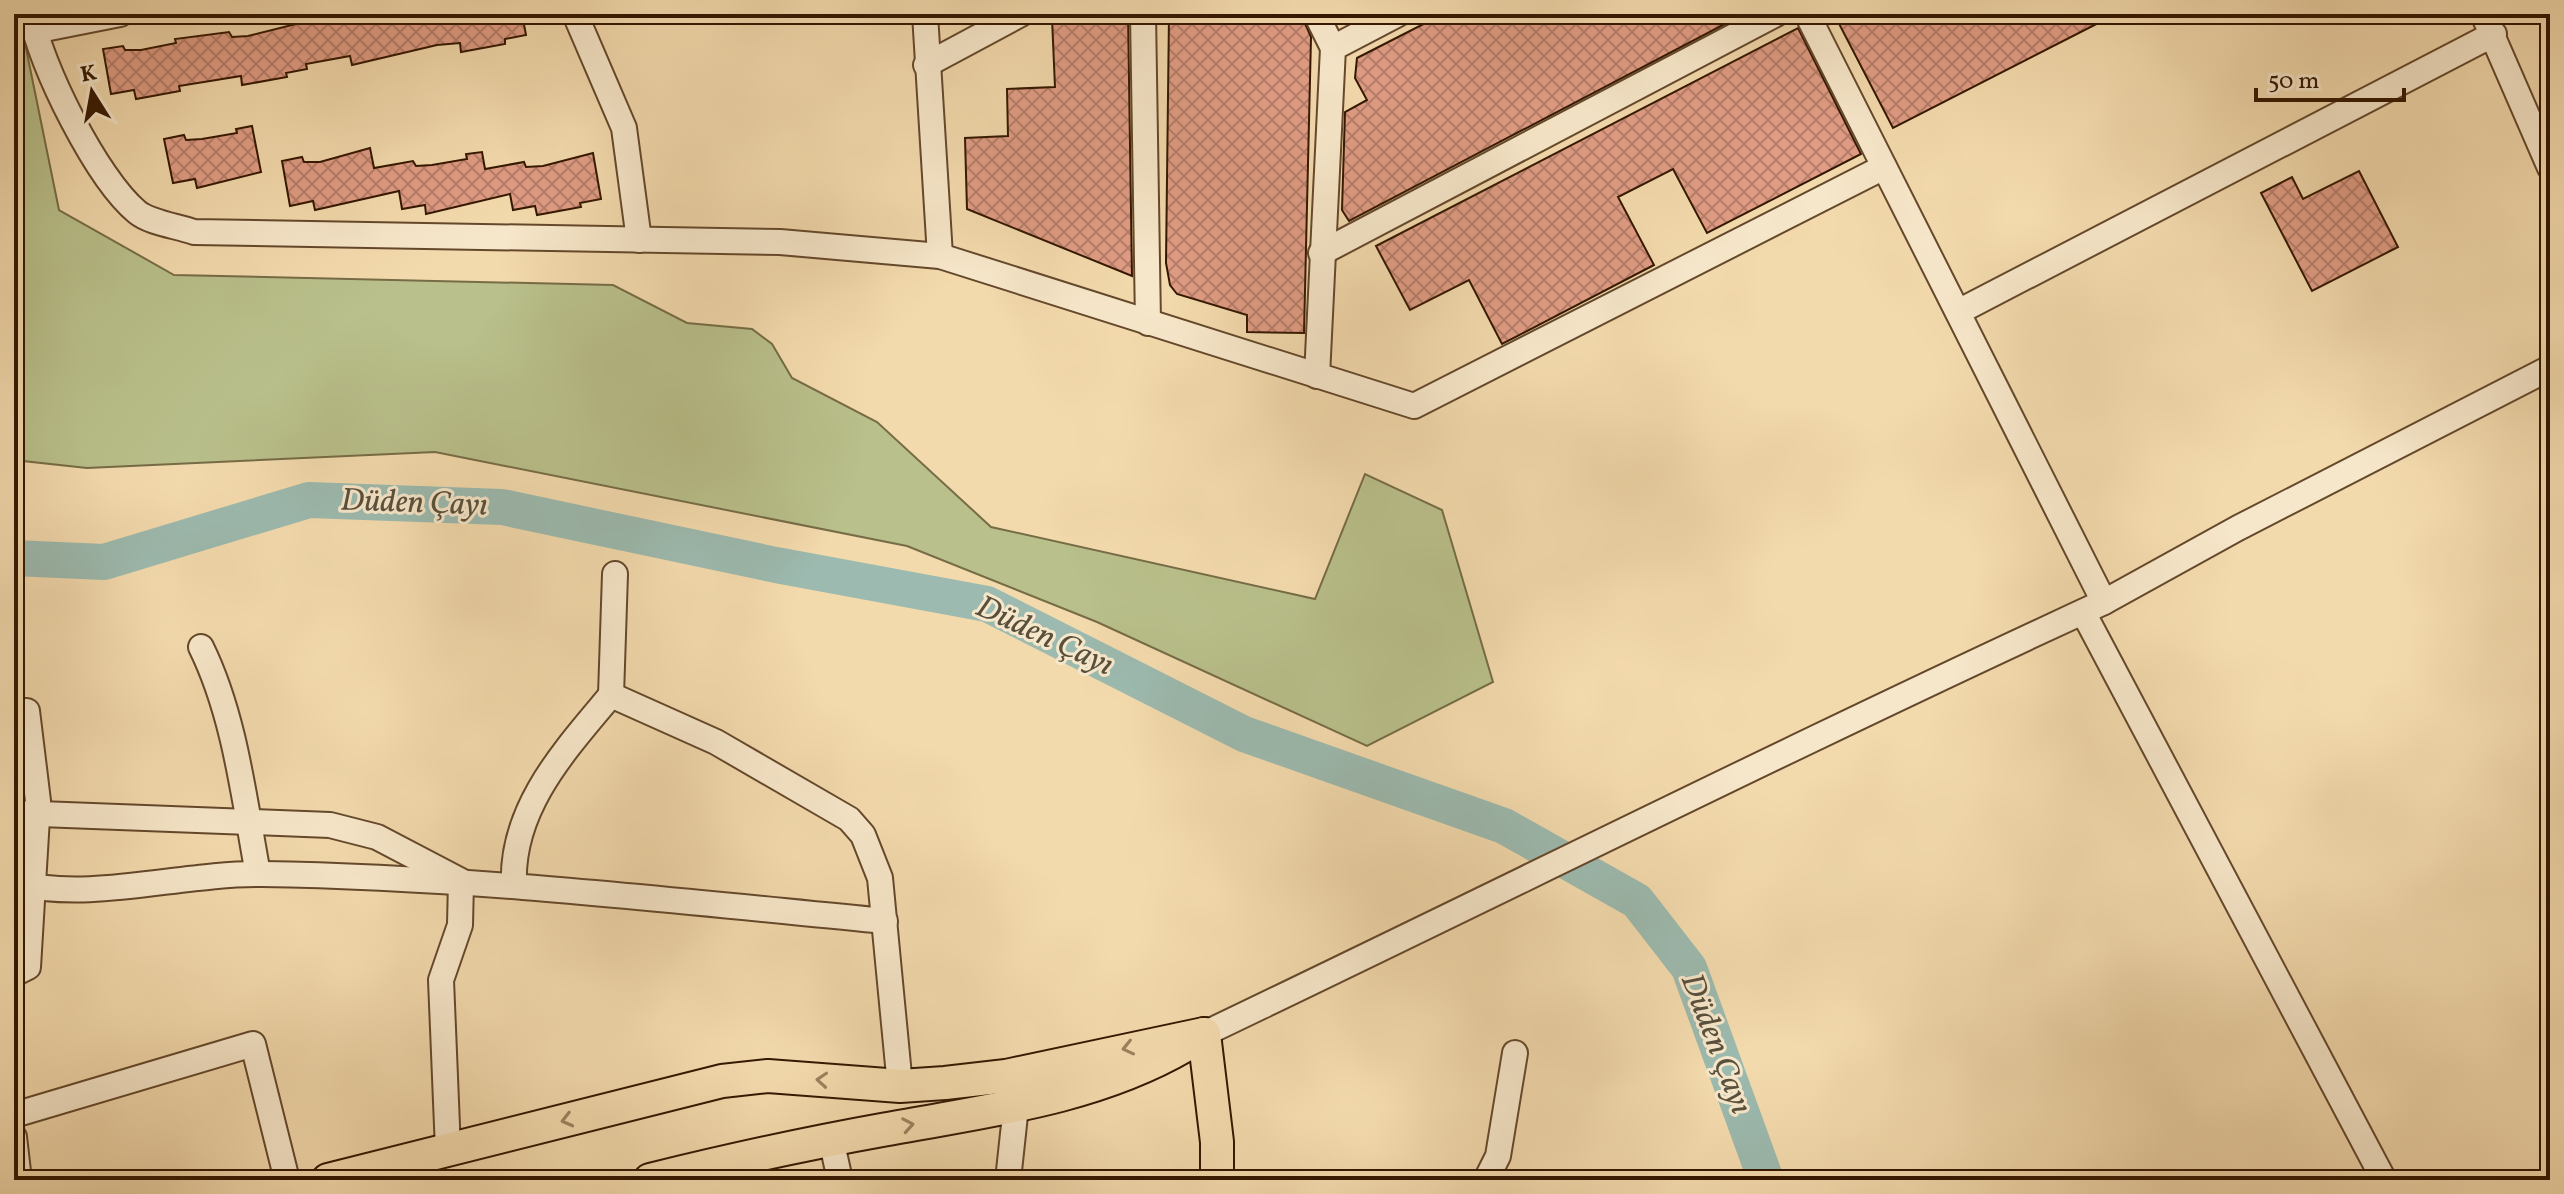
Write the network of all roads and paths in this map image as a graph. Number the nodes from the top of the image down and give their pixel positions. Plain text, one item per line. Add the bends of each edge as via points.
1 (120, 14) edge
2 (575, 14) edge
3 (925, 14) edge
4 (1021, 14) edge
5 (1143, 14) edge
6 (1316, 14) edge
7 (1398, 14) edge
8 (1776, 14) edge
9 (1807, 14) edge
10 (33, 22) edge
11 (2488, 24) edge
12 (1333, 48) junction
13 (926, 65) junction
14 (1884, 167) junction
15 (2550, 168) edge
16 (639, 240) junction
17 (1321, 253) junction
18 (940, 256) junction
19 (1958, 312) junction
20 (1148, 323) junction
21 (2550, 368) edge
22 (1317, 376) junction
23 (615, 574) dead end
24 (2093, 607) junction
25 (201, 647) dead end
26 (611, 695) junction
27 (27, 711) dead end
28 (26, 814) edge
29 (248, 821) junction
30 (258, 874) junction
31 (461, 881) junction
32 (22, 885) edge
33 (514, 886) junction
34 (885, 921) junction
35 (14, 974) edge
36 (1204, 1034) junction
37 (1515, 1053) dead end
38 (900, 1086) junction
39 (1016, 1106) junction
40 (14, 1115) edge
41 (14, 1137) edge
42 (831, 1139) junction
43 (448, 1150) junction
44 (664, 1178) edge
45 (19, 1180) edge
46 (287, 1180) edge
47 (328, 1180) edge
48 (840, 1180) edge
49 (1008, 1180) edge
50 (1217, 1180) edge
51 (1486, 1180) edge
52 (2384, 1180) edge

1 - 10 street
2 - 16 street via 624,128
3 - 13 street
4 - 13 street
5 - 20 street
6 - 12 street
7 - 12 street
8 - 17 street
9 - 14 street
10 - 16 street via 60,94 90,151 138,214 194,232
11 - 15 street
11 - 19 street
12 - 17 street
13 - 18 street
14 - 19 street
14 - 22 street via 1414,406
16 - 18 street via 780,242
17 - 22 street
18 - 20 street
19 - 24 street
20 - 22 street
21 - 24 street
23 - 26 street
24 - 36 street
24 - 52 street
25 - 29 street via 225,715
26 - 33 street via 549,769 517,838
26 - 34 street via 716,742 849,819 863,835 877,868
27 - 28 street
28 - 29 street
28 - 32 street
29 - 30 street
29 - 31 street via 330,825 377,837
30 - 31 street
30 - 32 street via 100,888
31 - 33 street
31 - 43 street via 460,925 441,980
32 - 35 street via 28,967
33 - 34 street
34 - 38 street
36 -> 38 main road via 1006,1076
36 - 39 main road via 1149,1066
36 - 50 main road
37 - 51 street via 1498,1156
38 -> 43 main road via 768,1076 722,1081
42 -> 39 main road
39 - 49 street
40 - 46 street via 253,1044
41 - 45 street
42 - 44 main road
42 - 48 street
43 - 47 main road

